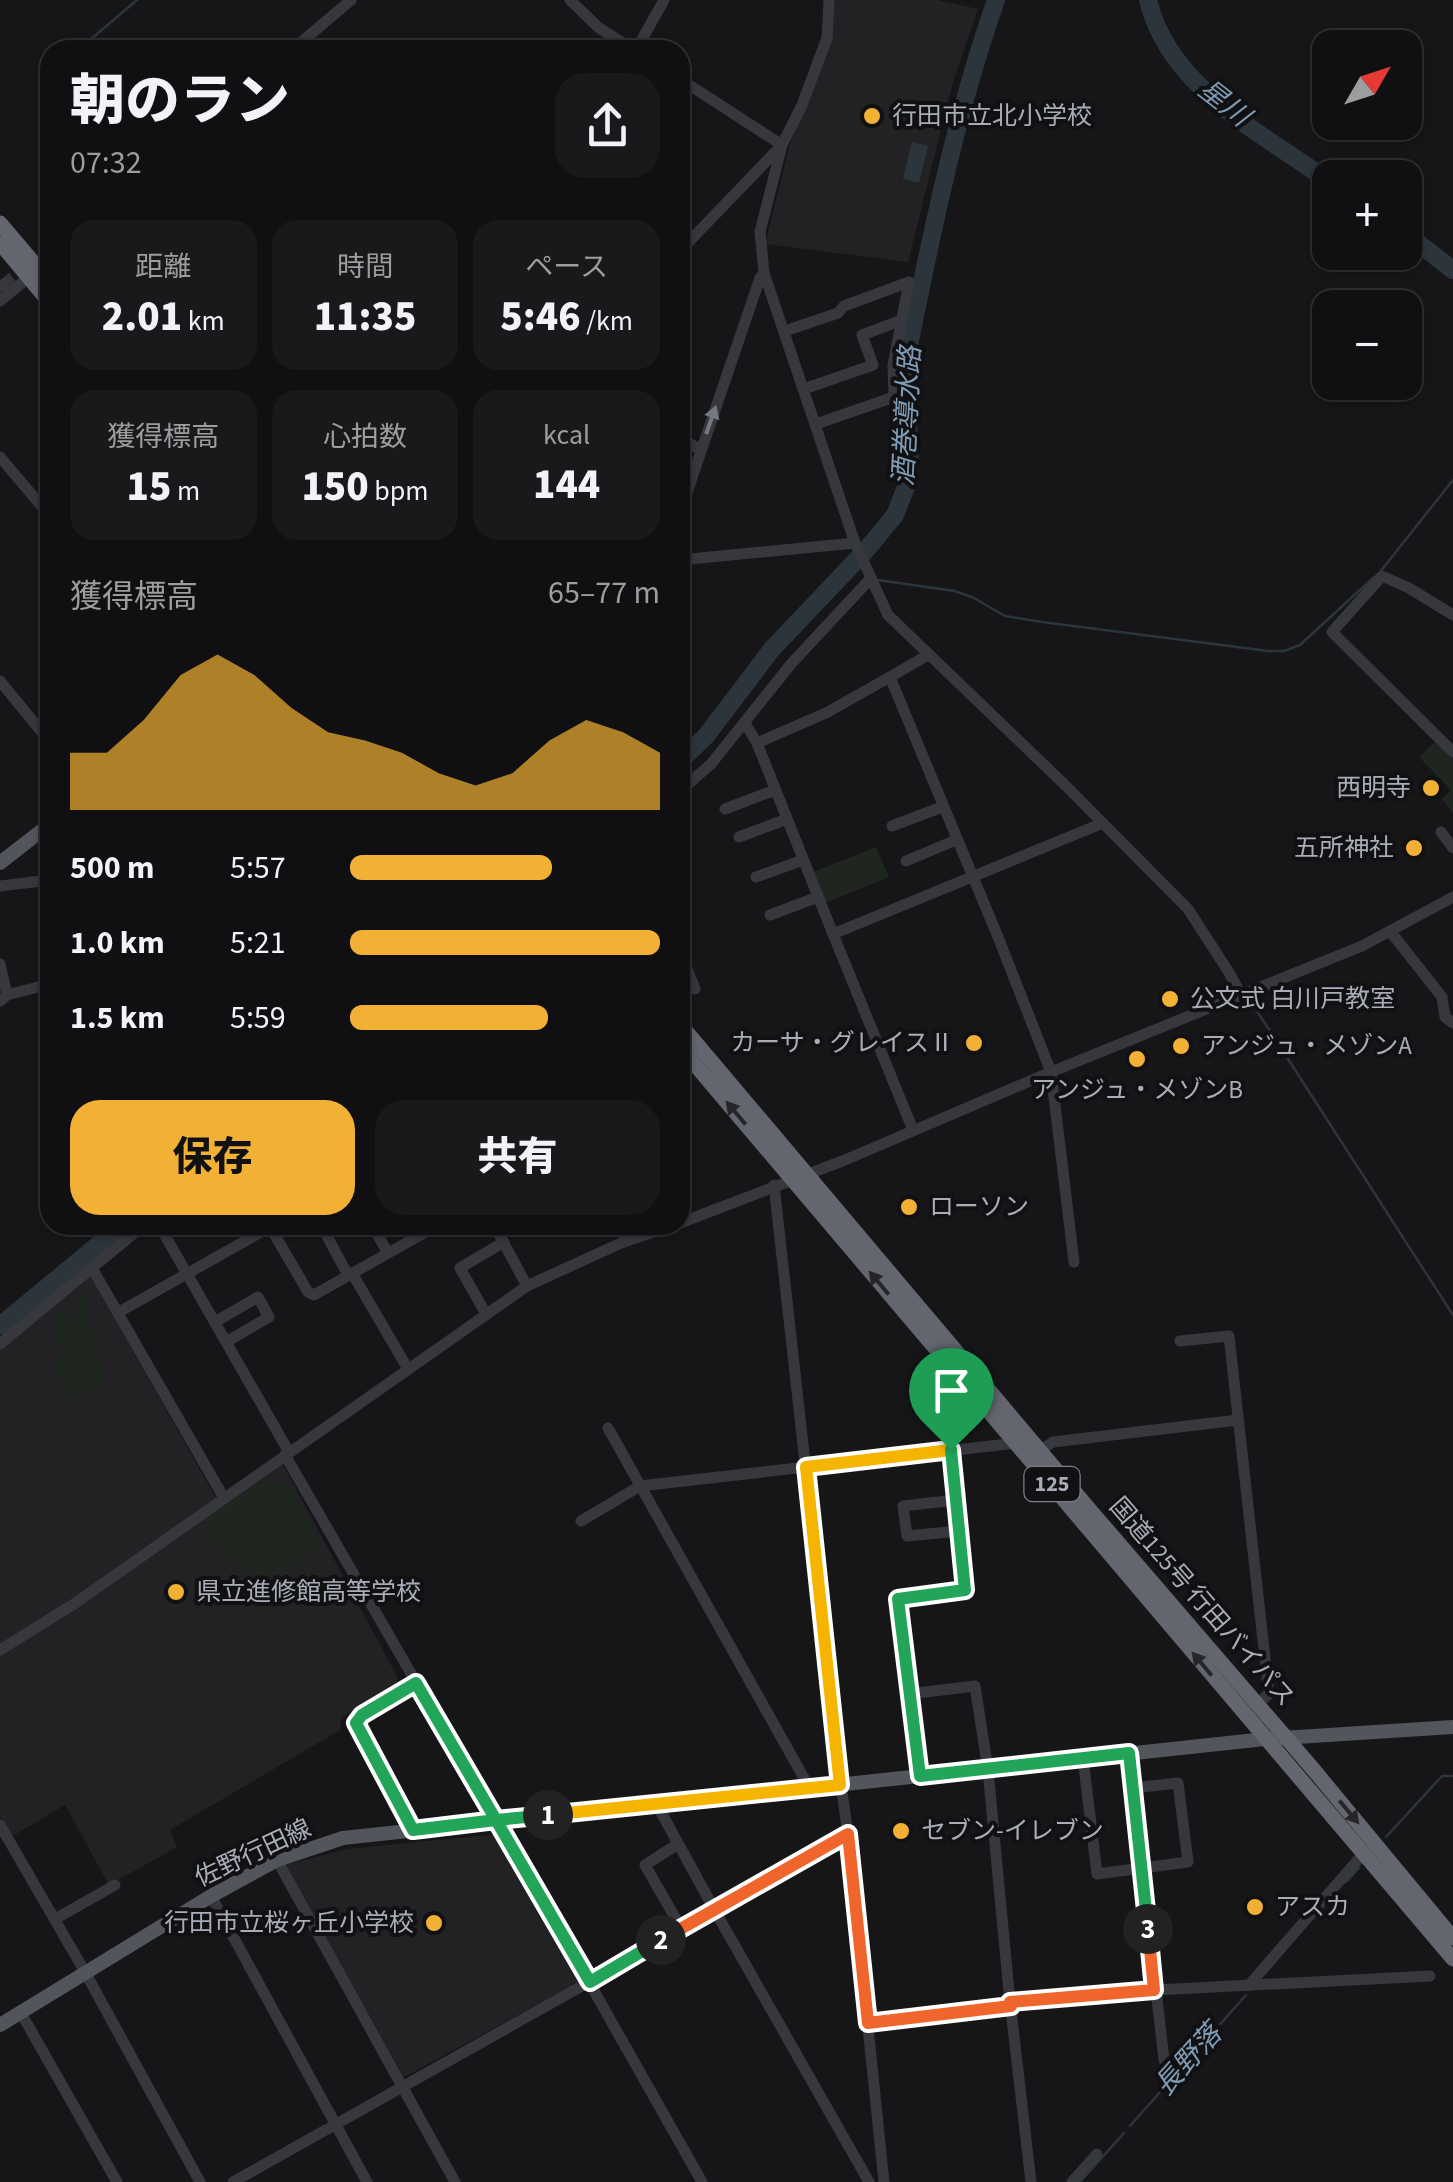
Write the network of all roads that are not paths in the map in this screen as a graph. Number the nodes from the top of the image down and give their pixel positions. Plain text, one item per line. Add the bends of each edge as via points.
1 (351, 0) edge
2 (570, 0) edge
3 (664, 0) edge
4 (829, 0) edge
5 (304, 40) edge
6 (619, 40) edge
7 (641, 40) edge
8 (690, 85) edge
9 (782, 145) junction
10 (0, 223) edge
11 (690, 241) edge
12 (0, 243) edge
13 (38, 267) edge
14 (764, 273) junction
15 (0, 301) edge
16 (902, 320) junction
17 (784, 331) junction
18 (804, 389) junction
19 (816, 424) junction
20 (690, 443) edge
21 (702, 450) junction
22 (0, 457) edge
23 (690, 484) edge
24 (40, 504) edge
25 (856, 545) junction
26 (690, 559) edge
27 (871, 578) junction
28 (1453, 615) edge
29 (928, 654) junction
30 (890, 678) junction
31 (0, 682) edge
32 (745, 724) junction
33 (40, 730) edge
34 (757, 743) junction
35 (1453, 752) edge
36 (690, 783) edge
37 (775, 790) junction
38 (942, 807) junction
39 (726, 809) dead end
40 (787, 818) junction
41 (1103, 822) junction
42 (892, 826) dead end
43 (40, 832) edge
44 (1441, 832) dead end
45 (739, 837) dead end
46 (956, 840) junction
47 (1453, 848) edge
48 (803, 860) junction
49 (906, 860) dead end
50 (0, 863) edge
51 (756, 877) dead end
52 (972, 877) junction
53 (40, 881) edge
54 (0, 886) edge
55 (818, 896) junction
56 (1453, 897) edge
57 (770, 915) dead end
58 (1390, 931) junction
59 (833, 934) junction
60 (0, 964) edge
61 (690, 976) edge
62 (40, 987) edge
63 (695, 988) dead end
64 (1453, 990) edge
65 (1247, 993) junction
66 (4, 998) edge
67 (1444, 1008) junction
68 (1453, 1023) edge
69 (690, 1036) edge
70 (690, 1059) edge
71 (1051, 1072) junction
72 (912, 1130) junction
73 (808, 1174) junction
74 (791, 1180) junction
75 (774, 1186) junction
76 (690, 1219) edge
77 (132, 1235) edge
78 (165, 1235) edge
79 (255, 1235) edge
80 (275, 1235) edge
81 (327, 1235) edge
82 (378, 1235) edge
83 (416, 1235) edge
84 (500, 1235) edge
85 (641, 1235) edge
86 (504, 1242) junction
87 (388, 1253) junction
88 (1074, 1262) dead end
89 (92, 1268) junction
90 (188, 1274) junction
91 (350, 1274) junction
92 (527, 1286) junction
93 (119, 1312) junction
94 (486, 1314) junction
95 (216, 1322) junction
96 (1180, 1341) dead end
97 (226, 1342) junction
98 (0, 1344) edge
99 (408, 1369) junction
100 (1238, 1420) junction
101 (608, 1428) dead end
102 (1017, 1443) junction
103 (951, 1450) junction
104 (1041, 1450) junction
105 (287, 1453) junction
106 (806, 1467) junction
107 (640, 1486) junction
108 (224, 1498) junction
109 (956, 1500) junction
110 (581, 1521) dead end
111 (959, 1531) junction
112 (0, 1650) edge
113 (416, 1683) junction
114 (908, 1694) junction
115 (1258, 1704) junction
116 (1453, 1727) edge
117 (1286, 1738) junction
118 (1265, 1739) junction
119 (1129, 1753) junction
120 (1083, 1758) junction
121 (988, 1770) junction
122 (920, 1776) junction
123 (840, 1785) junction
124 (809, 1787) junction
125 (1132, 1788) junction
126 (656, 1802) junction
127 (496, 1820) junction
128 (0, 1825) edge
129 (413, 1830) junction
130 (848, 1834) junction
131 (5, 1843) edge
132 (678, 1844) junction
133 (1363, 1854) junction
134 (277, 1860) junction
135 (1141, 1868) junction
136 (115, 1885) dead end
137 (211, 1896) junction
138 (714, 1908) junction
139 (55, 1919) junction
140 (681, 1928) junction
141 (1453, 1938) edge
142 (1453, 1959) edge
143 (85, 1972) junction
144 (1430, 1976) dead end
145 (590, 1982) junction
146 (1249, 1984) junction
147 (1154, 1990) junction
148 (1011, 2004) junction
149 (21, 2013) junction
150 (868, 2023) junction
151 (0, 2025) edge
152 (1164, 2060) dead end
153 (402, 2086) junction
154 (334, 2125) junction
155 (1097, 2154) dead end
156 (117, 2182) edge
157 (200, 2182) edge
158 (233, 2182) edge
159 (368, 2182) edge
160 (456, 2182) edge
161 (702, 2182) edge
162 (869, 2182) edge
163 (884, 2182) edge
164 (1032, 2182) edge
165 (1072, 2182) edge

1 - 5 street
2 - 6 street
3 - 7 street
4 - 9 street via 827,38
8 - 9 street
9 - 11 street
9 - 14 street via 760,232
10 - 13 highway
12 - 13 highway
13 - 15 street
14 - 17 street
21 -> 14 street
16 - 17 street via 909,282
16 - 18 street via 862,334 873,365
16 - 19 street via 894,397
17 - 18 street
18 - 19 street
19 - 25 street
20 - 21 street
21 - 23 street
22 - 24 street
25 - 26 street
25 - 27 street
27 - 29 street via 888,615
27 - 32 street via 790,664
28 - 35 street via 1382,576 1332,632
29 - 30 street
29 - 41 street
30 - 34 street
30 - 38 street
31 - 33 street
32 - 34 street
32 - 36 street
34 - 37 street
37 - 39 street
37 - 40 street
38 - 42 street
38 - 46 street
40 - 45 street
40 - 48 street
41 - 52 street
41 - 65 street via 1188,910
43 - 50 main road
44 - 47 street
46 - 49 street
46 - 52 street
48 - 51 street
48 - 55 street
52 - 59 street
52 - 71 street
53 - 54 street
55 - 57 street
55 - 59 street
56 - 58 street
58 - 65 street
58 - 67 street
59 - 72 street
60 - 66 street
61 - 63 street
62 - 66 street
64 - 67 street
65 - 71 street
67 - 68 street
69 - 73 highway, 国道125号 行田バイパス / 125
74 -> 70 highway, 国道125号 行田バイパス / 125
71 - 72 street
71 - 88 street
72 - 73 street
73 - 74 street
73 - 104 highway, 国道125号 行田バイパス / 125
74 - 75 street
102 -> 74 highway, 国道125号 行田バイパス / 125
75 - 76 street
75 - 106 street
77 - 89 street
78 - 90 street
79 - 90 street
80 - 91 street via 308,1292 314,1295
81 - 91 street
82 - 87 street
83 - 87 street
84 - 86 street
85 - 92 street
86 - 92 street
86 - 94 street via 460,1268
87 - 91 street
89 - 93 street
89 - 98 street
90 - 93 street
90 - 95 street
91 - 99 street
92 - 94 street
93 - 108 street
94 - 99 street
95 - 97 street
95 - 97 street via 258,1296 270,1317
96 - 100 street via 1229,1336
97 - 105 street
99 - 105 street
100 - 104 street via 1053,1442
100 - 115 street via 1268,1694
101 - 107 street
102 - 103 street
118 -> 102 highway, 国道125号 行田バイパス / 125
103 - 106 street
103 - 109 street
104 - 115 highway, 国道125号 行田バイパス / 125
105 - 108 street
105 - 113 street
106 - 107 street
106 - 123 street
107 - 110 street
107 - 124 street
108 - 112 street
109 - 111 street
109 - 111 street via 903,1506 907,1536
111 - 114 street via 965,1590 898,1599
113 - 127 street
113 - 129 street via 356,1723
114 - 121 street via 975,1686
114 - 122 street
115 - 117 highway, 国道125号 行田バイパス / 125
116 - 117 main road, 佐野行田線
117 - 118 main road, 佐野行田線
117 -> 141 highway, 国道125号 行田バイパス / 125
118 - 119 main road, 佐野行田線
118 - 133 highway, 国道125号 行田バイパス / 125
119 - 120 main road, 佐野行田線
119 - 125 street
120 - 121 main road, 佐野行田線
120 - 135 street via 1097,1874
121 - 122 main road, 佐野行田線
121 - 148 street
122 - 123 main road, 佐野行田線
123 - 124 main road, 佐野行田線
123 - 130 street
124 - 126 main road, 佐野行田線
125 - 135 street
125 - 135 street via 1178,1783 1188,1862
126 - 127 main road, 佐野行田線
126 - 132 street
127 - 129 main road, 佐野行田線
127 - 145 street
128 - 131 street
129 - 134 main road, 佐野行田線 via 342,1838
130 - 138 street
130 - 150 street
131 - 139 street
132 - 138 street
132 - 140 street via 645,1865
133 - 142 highway, 国道125号 行田バイパス / 125
133 - 146 street
134 - 137 main road, 佐野行田線
134 - 153 street
135 - 147 street
136 - 139 street
137 - 143 main road, 佐野行田線
137 - 154 street
138 - 140 street
138 - 162 street
139 - 143 street
140 - 145 street
143 - 149 main road, 佐野行田線
143 - 157 street
144 - 146 street
145 - 153 street
145 - 161 street
146 - 147 street
147 - 148 street
147 - 152 street
148 - 150 street
148 - 164 street
149 - 151 main road, 佐野行田線
149 - 156 street
150 - 163 street
153 - 154 street
153 - 160 street
154 - 158 street
154 - 159 street
155 - 165 street

